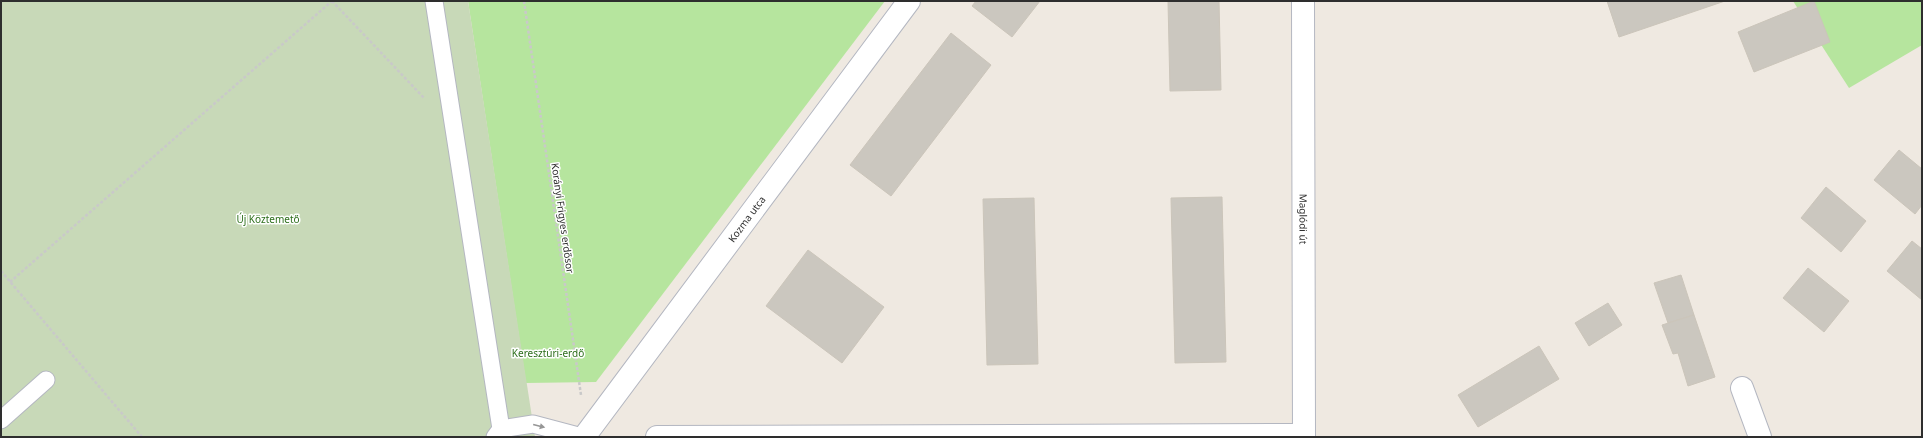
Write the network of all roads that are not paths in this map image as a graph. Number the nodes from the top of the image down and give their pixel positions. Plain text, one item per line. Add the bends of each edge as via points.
1 (434, 1) edge
2 (909, 1) edge
3 (1303, 1) edge
4 (46, 380) dead end
5 (1742, 388) dead end
6 (1, 420) edge
7 (498, 433) edge
8 (1304, 436) edge
9 (583, 437) edge
10 (657, 437) edge
11 (1760, 437) edge

1 - 7 lane
2 - 9 street, Kozma utca
3 - 8 street, Maglódi út
4 - 6 lane
5 - 11 street
7 -> 9 lane via 532,424
8 - 10 street

